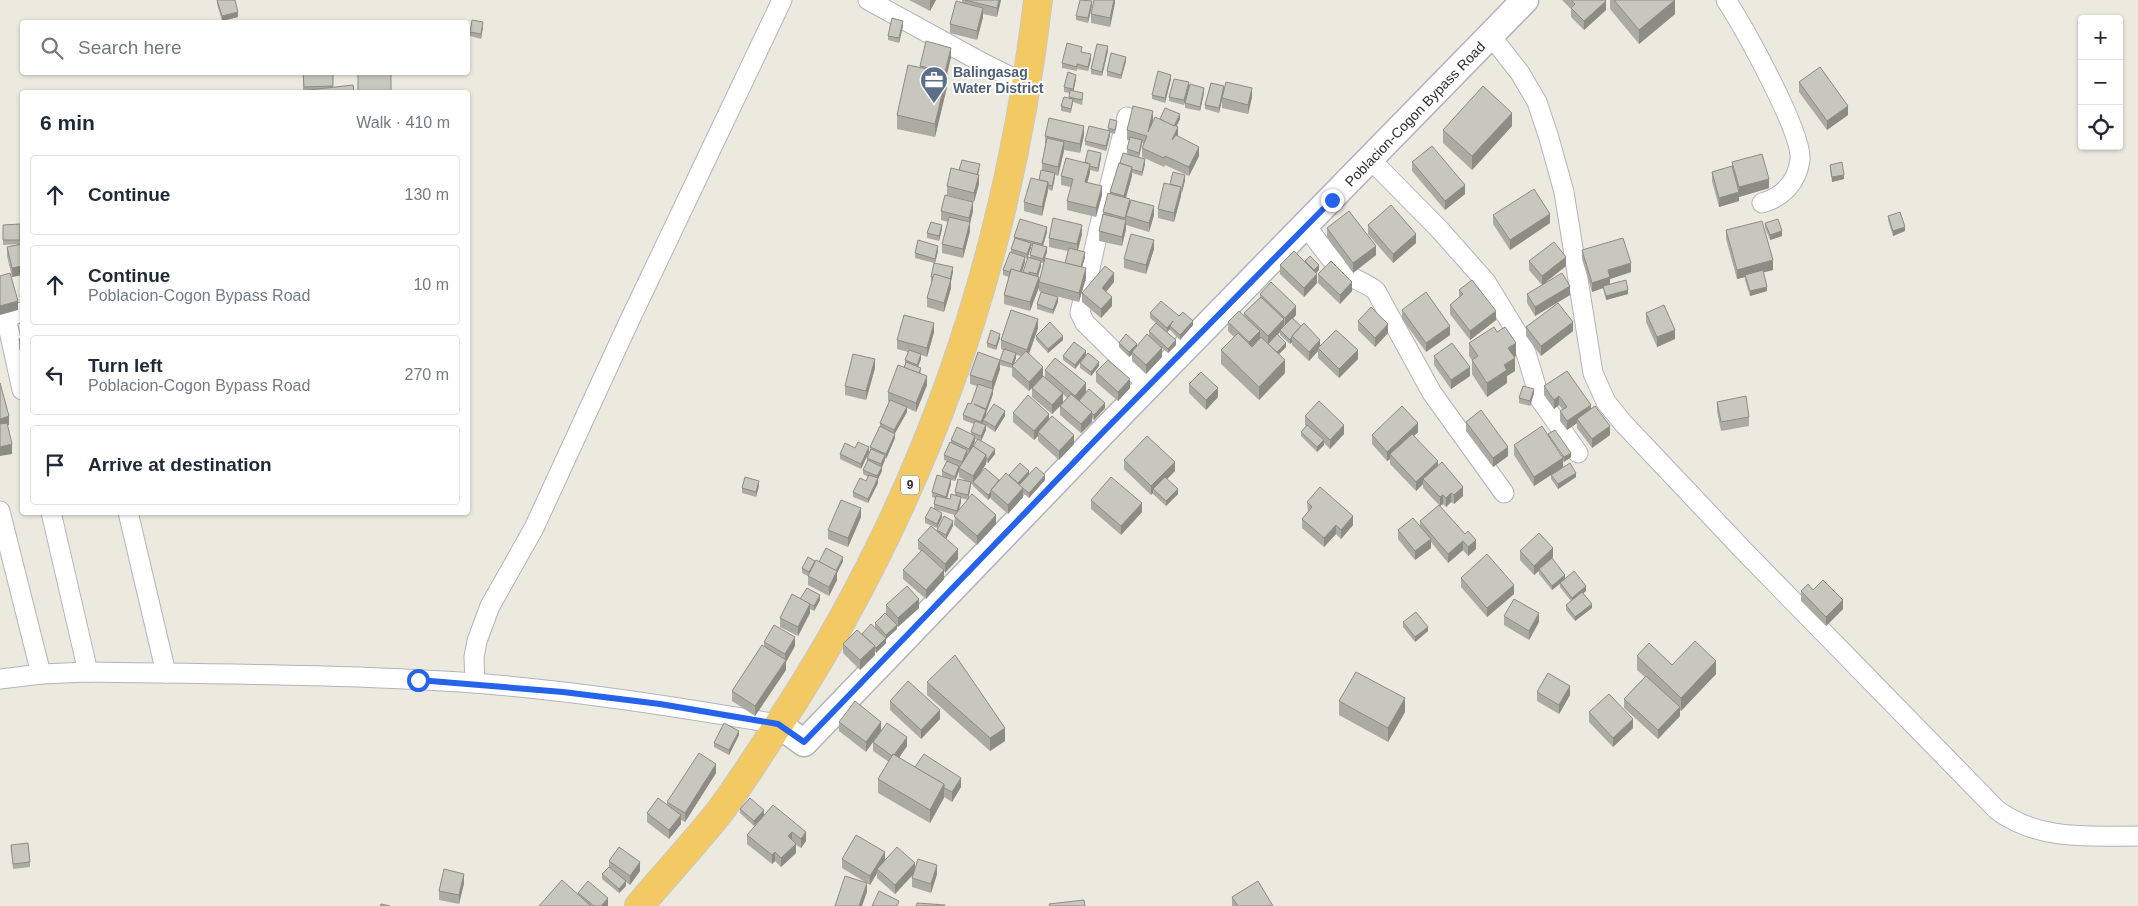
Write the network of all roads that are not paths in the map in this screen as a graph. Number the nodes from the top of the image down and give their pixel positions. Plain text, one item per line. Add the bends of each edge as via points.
1 (782, 0) edge
2 (868, 0) edge
3 (1038, 0) edge
4 (1526, 0) edge
5 (1726, 0) edge
6 (1491, 36) junction
7 (1027, 85) junction
8 (1127, 117) dead end
9 (1371, 160) junction
10 (1762, 202) dead end
11 (1306, 226) junction
12 (9, 316) edge
13 (20, 379) edge
14 (1149, 386) junction
15 (1578, 453) dead end
16 (1504, 493) dead end
17 (0, 511) edge
18 (52, 515) edge
19 (129, 515) edge
20 (88, 672) junction
21 (166, 673) junction
22 (41, 674) junction
23 (0, 679) edge
24 (475, 683) junction
25 (778, 724) junction
26 (2138, 836) edge
27 (639, 906) edge

1 - 24 street via 534,528 490,606 477,641
2 - 7 street
3 - 7 highway, 9
4 - 6 main road, Poblacion-Cogon Bypass Road
5 - 10 street via 1786,113 1799,148 1800,159 1793,182 1779,196
6 - 9 main road, Poblacion-Cogon Bypass Road
6 - 26 street via 1520,73 1537,102 1543,120 1564,192 1593,373 1606,402 1745,552 1997,810 2022,826 2044,832
7 - 25 highway, 9 via 1014,159 989,258 966,338 939,413 866,576 819,661
8 - 14 street via 1080,313 1085,323
9 - 11 main road, Poblacion-Cogon Bypass Road
9 - 15 street via 1486,282 1519,336 1540,399
11 - 14 main road, Poblacion-Cogon Bypass Road
11 - 16 street via 1340,268 1376,291 1432,394
12 - 13 street
14 - 25 main road, Poblacion-Cogon Bypass Road via 804,742
17 - 22 street
18 - 20 street
19 - 21 street
20 - 21 street
20 - 22 street
21 - 24 street
22 - 23 street
24 - 25 street via 660,704
25 - 27 highway, 9 via 721,810

